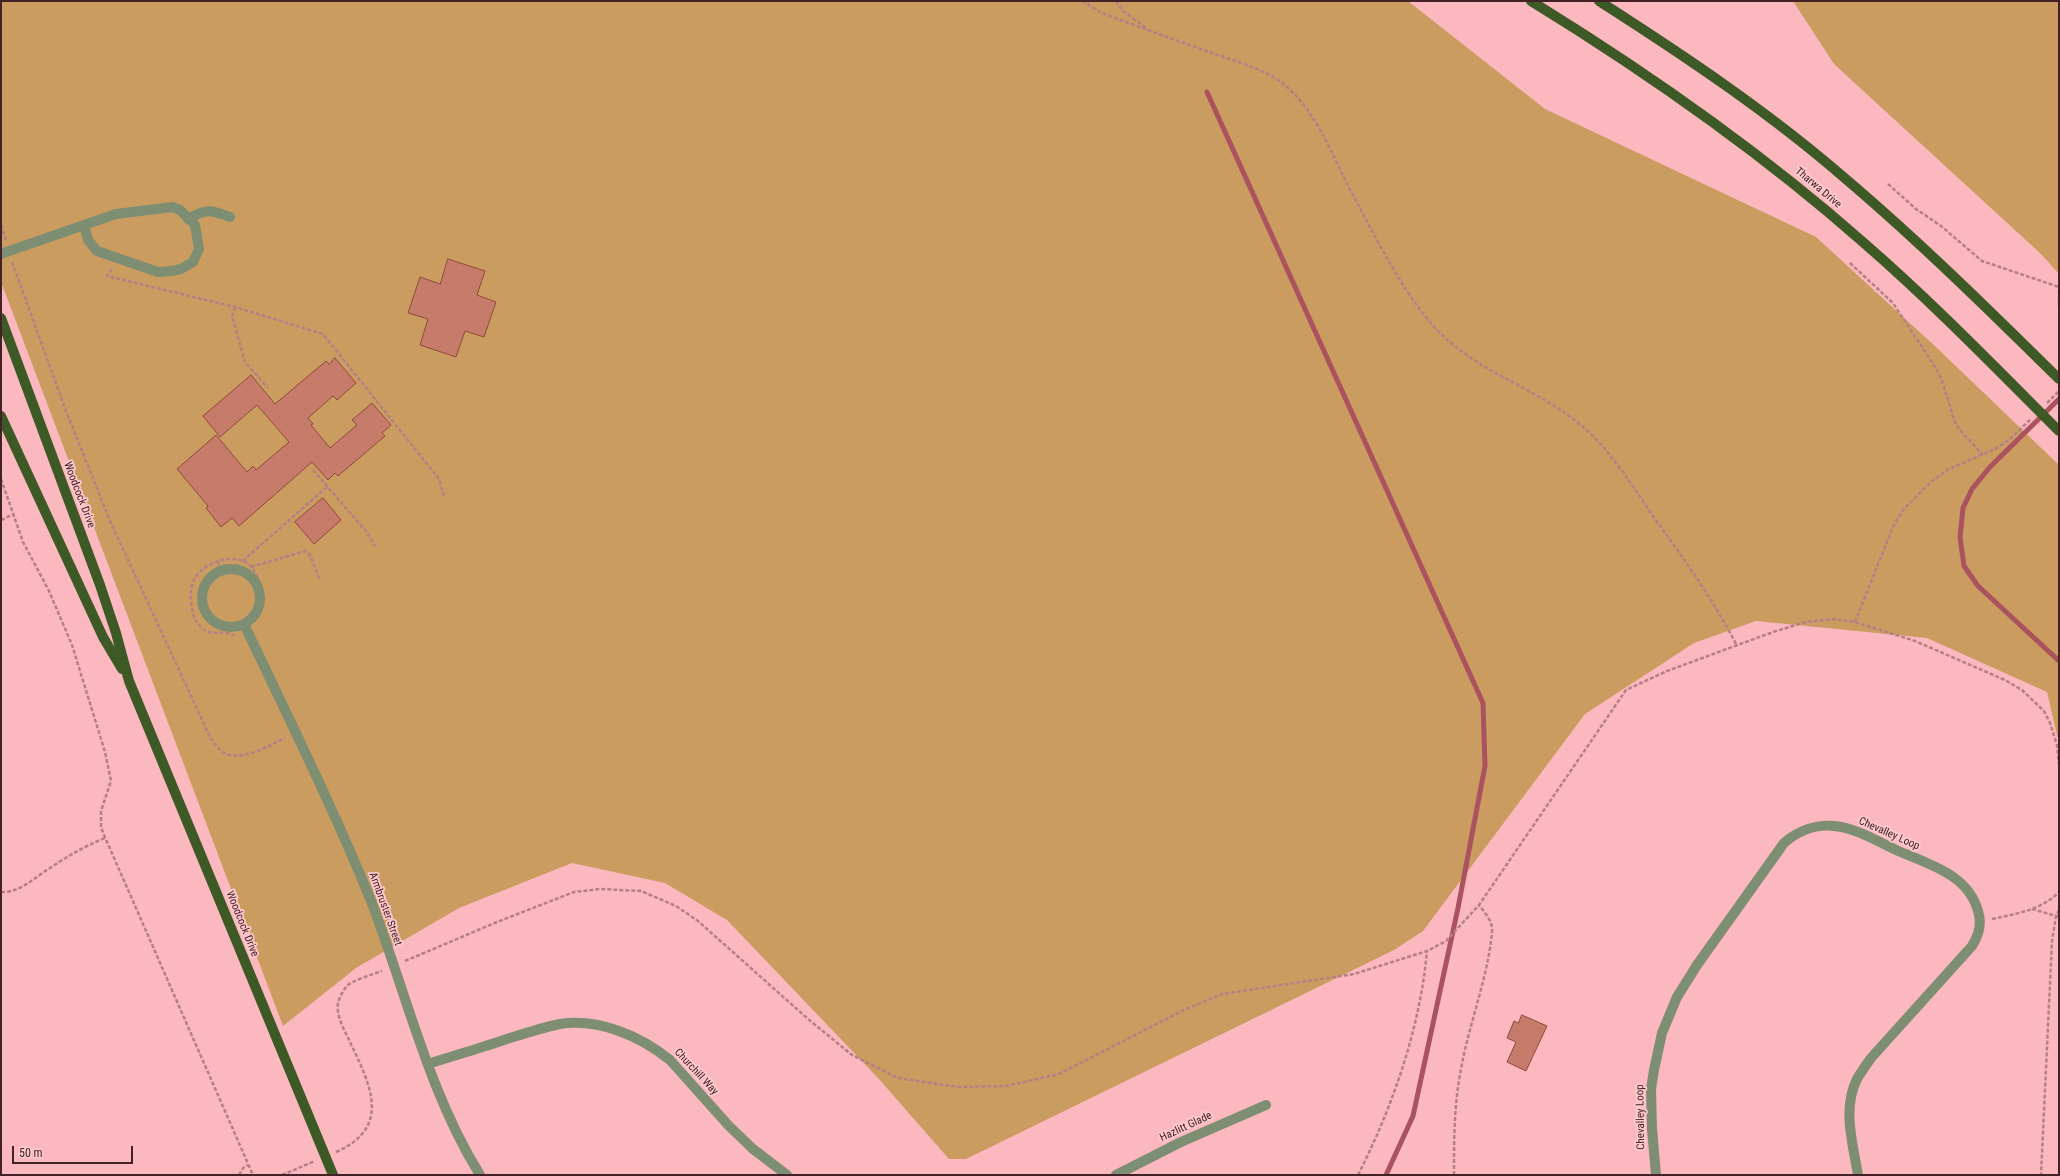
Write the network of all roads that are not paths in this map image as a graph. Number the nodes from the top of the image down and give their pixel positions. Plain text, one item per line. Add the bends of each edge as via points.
1 (1531, 1) edge
2 (1600, 1) edge
3 (230, 217) dead end
4 (188, 219) junction
5 (84, 225) junction
6 (5, 253) edge
7 (1, 318) edge
8 (2059, 379) edge
9 (1, 416) edge
10 (2059, 431) edge
11 (244, 624) junction
12 (129, 681) junction
13 (428, 1064) junction
14 (1266, 1105) dead end
15 (332, 1172) edge
16 (480, 1175) edge
17 (787, 1175) edge
18 (1116, 1175) edge
19 (1656, 1175) edge
20 (1858, 1175) edge

1 - 10 main road, Tharwa Drive via 1691,105 1772,166 1865,244 1923,297
2 - 8 main road via 1677,50 1846,178 1924,248
3 - 4 street via 202,211
4 - 5 street via 180,210 172,207 116,214
4 - 5 street via 195,226 199,249 193,262 181,269 158,272 98,251 88,240
5 - 6 street
7 - 12 main road, Woodcock Drive via 100,585
9 - 12 main road, Woodcock Drive via 103,637
11 - 11 street via 232,628 222,626 207,615 202,597 209,579 221,572 236,570 251,578 259,594 259,604 256,613
11 - 13 street, Armbruster Street via 347,844 371,902
12 - 15 main road, Woodcock Drive
13 - 16 street, Armbruster Street via 443,1105 465,1152
13 - 17 street, Churchill Way via 562,1024 605,1026 633,1036 670,1060 729,1126 753,1149
14 - 18 street, Hazlitt Glade via 1181,1142
19 - 20 street, Chevalley Loop via 1652,1128 1654,1070 1662,1032 1677,997 1697,964 1784,843 1806,829 1834,826 1854,831 1951,875 1971,893 1980,921 1972,946 1871,1058 1857,1079 1849,1115

